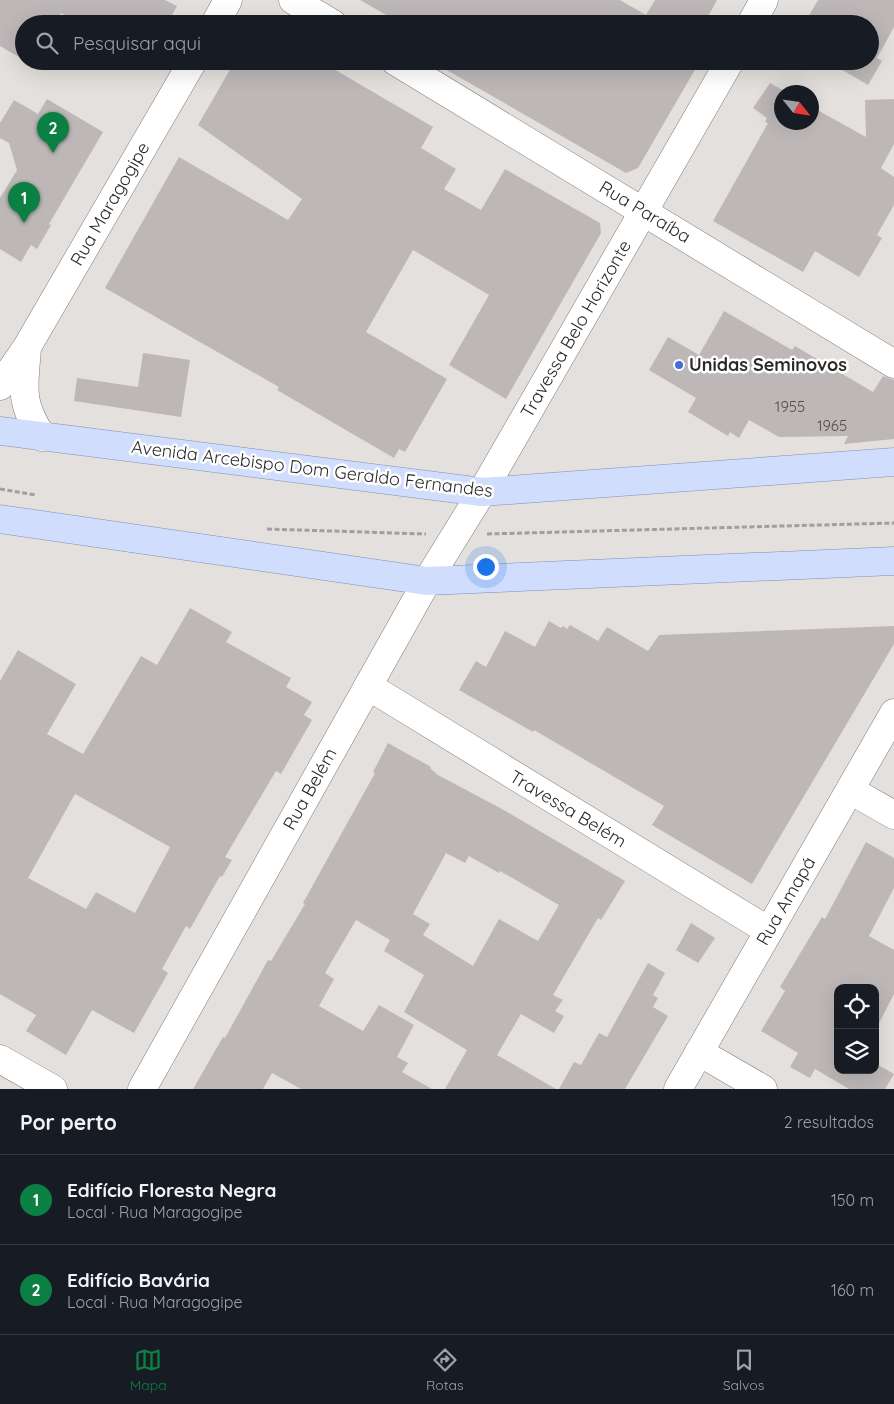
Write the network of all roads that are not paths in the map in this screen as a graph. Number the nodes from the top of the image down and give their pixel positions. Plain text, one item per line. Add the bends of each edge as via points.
1 (228, 0) edge
2 (293, 0) edge
3 (764, 0) edge
4 (220, 15) edge
5 (318, 15) edge
6 (756, 15) edge
7 (188, 70) edge
8 (410, 70) edge
9 (725, 70) edge
10 (644, 211) junction
11 (27, 346) junction
12 (894, 364) edge
13 (0, 386) edge
14 (0, 431) edge
15 (42, 437) junction
16 (894, 462) edge
17 (482, 492) junction
18 (0, 519) edge
19 (894, 561) edge
20 (427, 581) junction
21 (368, 686) junction
22 (894, 714) edge
23 (850, 790) junction
24 (894, 815) edge
25 (769, 931) junction
26 (699, 1052) junction
27 (0, 1059) edge
28 (53, 1089) edge
29 (142, 1089) edge
30 (678, 1089) edge
31 (763, 1089) edge

1 - 4 street
2 - 5 street
3 - 6 street
7 - 11 street, Rua Maragogipe
8 - 10 street, Rua Paraíba
9 - 10 street, Travessa Belo Horizonte
10 - 12 street, Rua Paraíba
10 - 17 street, Travessa Belo Horizonte
11 - 13 street, Rua Maragogipe
11 - 15 street, Rua Maragogipe via 25,404
14 - 15 main road, Avenida Arcebispo Dom Geraldo Fernandes
15 - 17 main road, Avenida Arcebispo Dom Geraldo Fernandes
16 - 17 main road, Avenida Arcebispo Dom Geraldo Fernandes
17 - 20 street, Rua Belém
18 - 20 main road
19 - 20 main road
20 - 21 street, Rua Belém
21 - 25 street, Travessa Belém
21 - 29 street, Rua Belém
22 - 23 street, Rua Amapá
23 - 24 street
23 - 25 street, Rua Amapá
25 - 26 street, Rua Amapá
26 - 30 street, Rua Amapá
26 - 31 street
27 - 28 street

